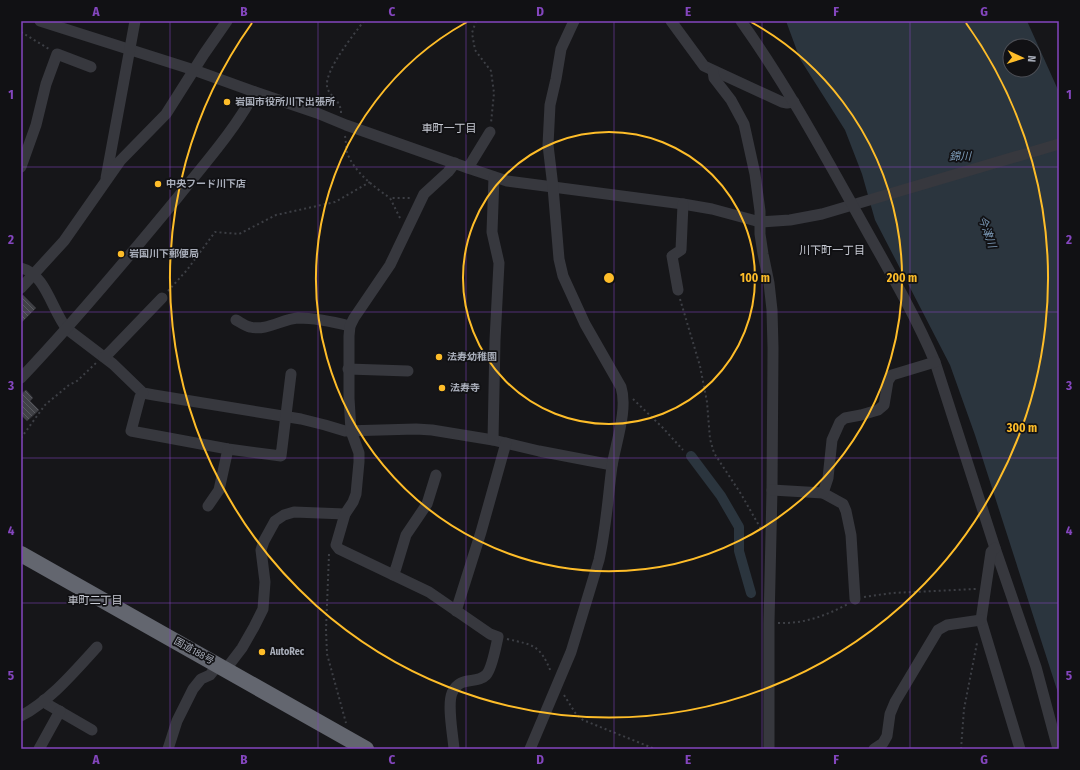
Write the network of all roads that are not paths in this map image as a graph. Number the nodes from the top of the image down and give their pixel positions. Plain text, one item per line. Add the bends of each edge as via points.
1 (40, 21) edge
2 (135, 21) edge
3 (227, 21) edge
4 (574, 21) edge
5 (671, 21) edge
6 (741, 21) edge
7 (130, 49) junction
8 (91, 67) dead end
9 (194, 70) junction
10 (713, 72) junction
11 (255, 92) junction
12 (794, 102) junction
13 (490, 132) road end
14 (1059, 144) edge
15 (455, 163) junction
16 (21, 167) edge
17 (468, 168) junction
18 (494, 177) junction
19 (105, 181) junction
20 (553, 187) junction
21 (683, 204) junction
22 (857, 204) junction
23 (760, 222) junction
24 (21, 268) edge
25 (34, 275) junction
26 (21, 288) edge
27 (678, 290) road end
28 (162, 298) road end
29 (236, 320) dead end
30 (350, 326) junction
31 (67, 329) junction
32 (104, 357) junction
33 (935, 362) junction
34 (348, 369) junction
35 (408, 371) dead end
36 (292, 374) dead end
37 (21, 378) edge
38 (143, 392) junction
39 (285, 417) junction
40 (351, 431) junction
41 (493, 440) junction
42 (506, 443) junction
43 (228, 449) junction
44 (612, 465) junction
45 (436, 475) dead end
46 (772, 490) junction
47 (823, 493) junction
48 (208, 506) dead end
49 (345, 514) junction
50 (995, 548) junction
51 (21, 554) edge
52 (393, 575) junction
53 (855, 600) road end
54 (456, 611) junction
55 (981, 620) junction
56 (97, 647) dead end
57 (222, 667) junction
58 (44, 700) junction
59 (60, 711) junction
60 (21, 716) edge
61 (92, 730) dead end
62 (39, 749) edge
63 (168, 749) edge
64 (366, 749) edge
65 (454, 749) edge
66 (530, 749) edge
67 (769, 749) edge
68 (874, 749) edge
69 (1020, 749) edge
70 (1058, 749) edge

1 - 7 street
2 - 7 street
3 - 9 street
4 - 20 street via 561,49 550,105 548,145
5 - 10 street via 704,66
6 - 12 street
7 - 9 street
7 - 19 street
8 - 16 street via 57,54
9 - 11 street
9 - 19 street via 166,114 124,157
10 - 12 street via 782,102
10 - 23 street via 714,78 731,100 744,124 755,174
11 - 15 street
11 - 31 street via 246,110 226,137
12 - 22 street
13 - 17 street
14 - 22 street
15 - 17 street
15 - 30 street via 428,189 420,201 390,264
17 - 18 street
18 - 20 street via 522,184
18 - 41 street via 492,232 499,263
19 - 25 street via 64,241
20 - 21 street
20 - 44 street via 558,259 563,276 585,324 623,394 622,415
21 - 23 street
21 - 27 street via 681,250 672,256
22 - 23 street via 796,219
22 - 33 street
23 - 46 street via 772,310
24 - 25 street
25 - 26 street
25 - 31 street via 41,282
28 - 32 street
29 - 30 street via 258,328 300,318
30 - 34 street
31 - 32 street
31 - 37 street
32 - 38 street
33 - 47 street via 892,375 888,381 884,405 878,410 845,418 840,422 832,440 828,478
33 - 50 street
34 - 35 street
34 - 40 street
36 - 39 street
38 - 39 street
38 - 43 street via 131,431
39 - 40 street
39 - 43 street via 280,456
40 - 41 street via 432,430
40 - 49 street via 359,453 359,462 354,502
41 - 42 street
42 - 44 street
42 - 54 street
43 - 48 street via 219,490
44 - 66 street via 599,560 571,652
45 - 52 street via 427,504 406,535
46 - 47 street
46 - 67 street
47 - 53 street via 843,504 846,511 851,535
49 - 52 street via 336,545 339,549
49 - 57 street via 294,512 276,521 261,550 265,582 262,609 251,632
50 - 55 street via 991,552
50 - 70 street via 1036,666
51 - 57 highway, 国道188号
52 - 54 street via 429,592
54 - 65 street via 498,637 493,660 486,675 480,679 462,681 452,693 450,704
55 - 68 street via 947,625 938,630 895,702 885,740
55 - 69 street
56 - 58 street via 67,680
57 - 63 street via 201,679 193,689 177,721
57 - 64 highway, 国道188号
58 - 59 street
58 - 60 street
59 - 61 street
59 - 62 street

